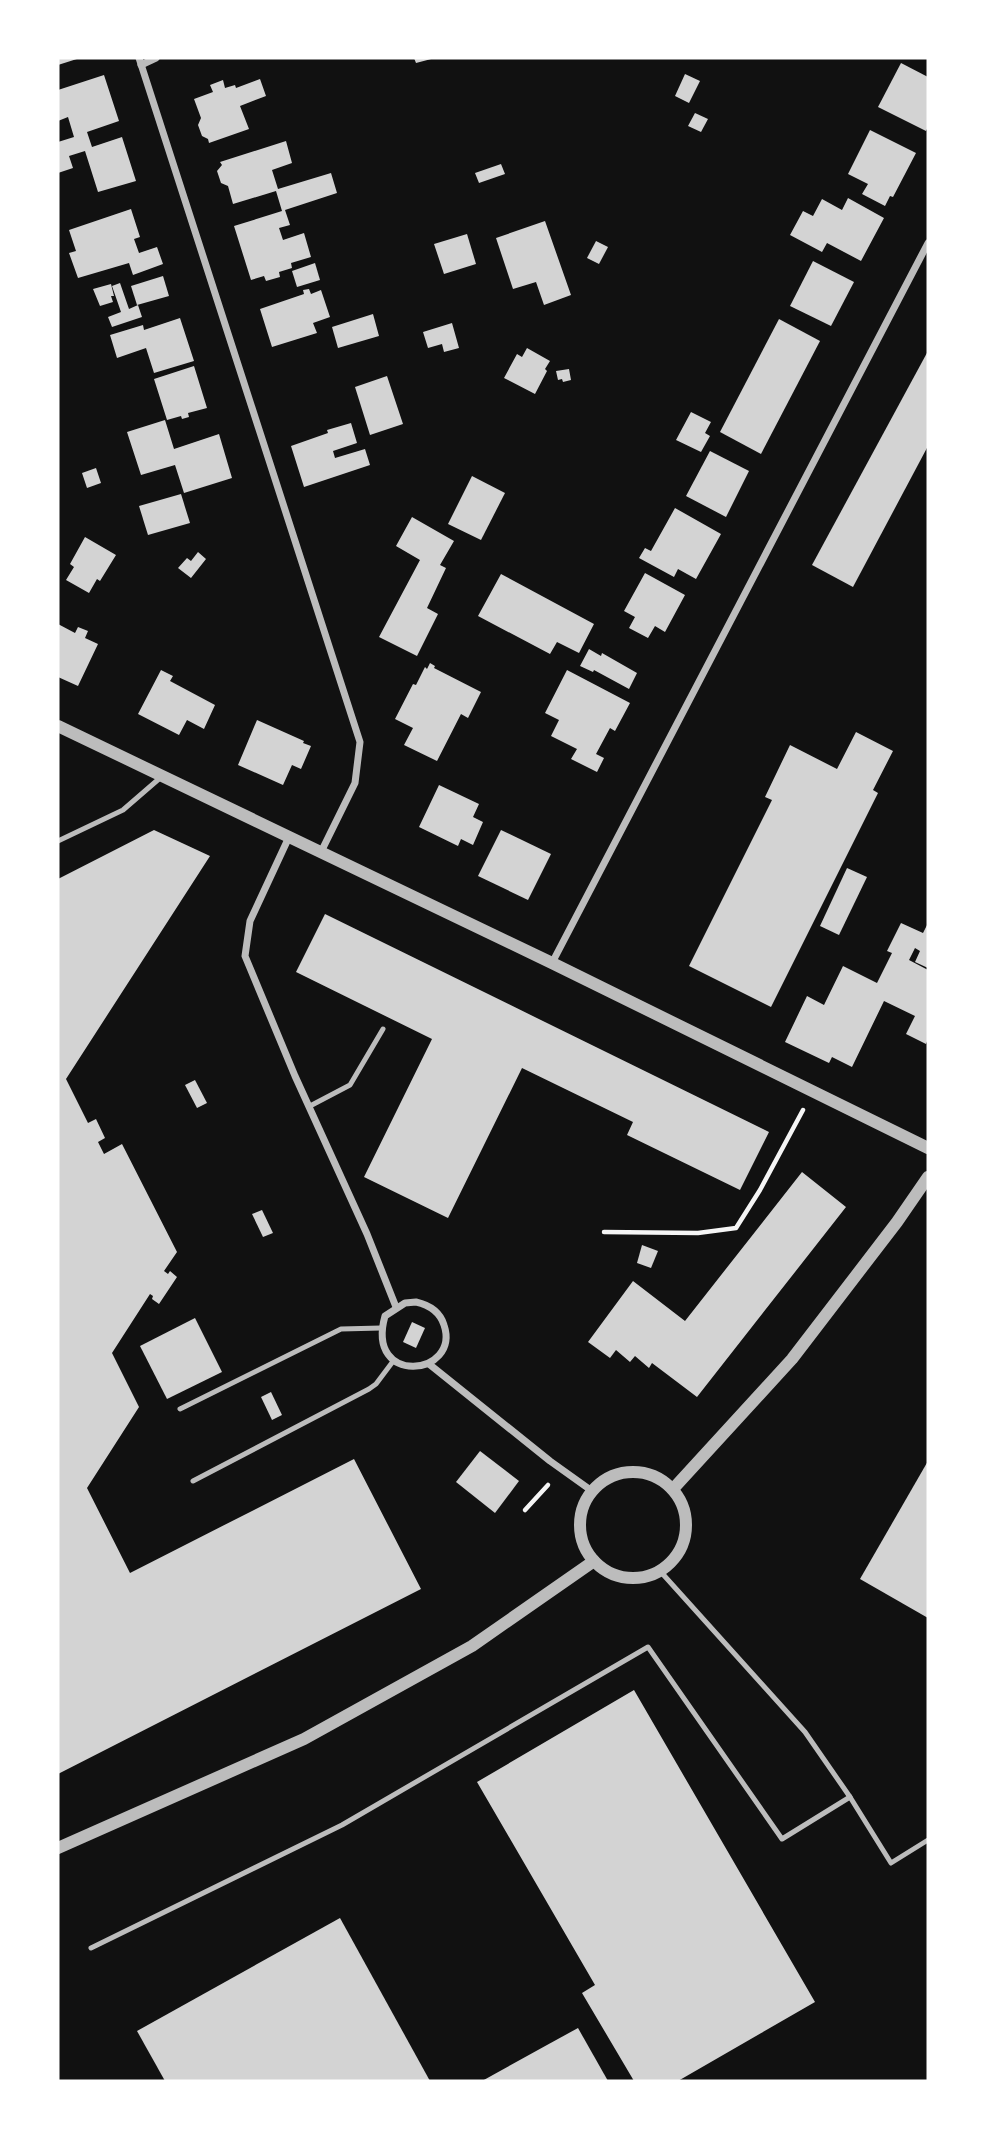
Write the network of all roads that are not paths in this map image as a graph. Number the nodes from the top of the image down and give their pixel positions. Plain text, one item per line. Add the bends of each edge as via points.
1 (156, 58) edge
2 (140, 62) edge
3 (928, 243) edge
4 (58, 726) edge
5 (163, 776) junction
6 (289, 837) junction
7 (58, 841) edge
8 (321, 852) junction
9 (552, 963) junction
10 (383, 1029) dead end
11 (310, 1106) junction
12 (928, 1148) edge
13 (928, 1177) edge
14 (396, 1307) junction
15 (381, 1328) junction
16 (394, 1360) junction
17 (429, 1364) junction
18 (180, 1409) dead end
19 (193, 1481) dead end
20 (673, 1489) junction
21 (592, 1491) junction
22 (594, 1561) junction
23 (660, 1571) junction
24 (850, 1797) junction
25 (928, 1840) edge
26 (58, 1848) edge
27 (90, 1948) dead end

1 - 2 street
2 - 8 street via 360,742 355,783
3 - 9 street
4 - 5 street
5 - 6 street
5 - 7 lane via 123,810
6 - 8 street
6 - 11 street via 250,921 245,956
8 - 9 street
9 - 12 street
10 - 11 lane via 350,1085
11 - 14 street
13 - 20 street via 792,1359
14 - 15 street via 385,1316
14 - 17 street via 426,1304 442,1318 443,1348
15 - 16 street via 383,1347
15 - 18 lane via 341,1329
16 - 17 street via 413,1367
16 - 19 lane via 369,1389
17 - 21 street
20 - 21 street via 659,1477 623,1472
20 - 23 street via 687,1517 687,1532 674,1561
21 - 22 street via 584,1504 580,1534
22 - 23 street via 625,1578 643,1578
22 - 26 street via 472,1646 304,1739
23 - 24 lane via 805,1732
24 - 25 lane via 891,1863
24 - 27 lane via 782,1839 648,1647 342,1825

